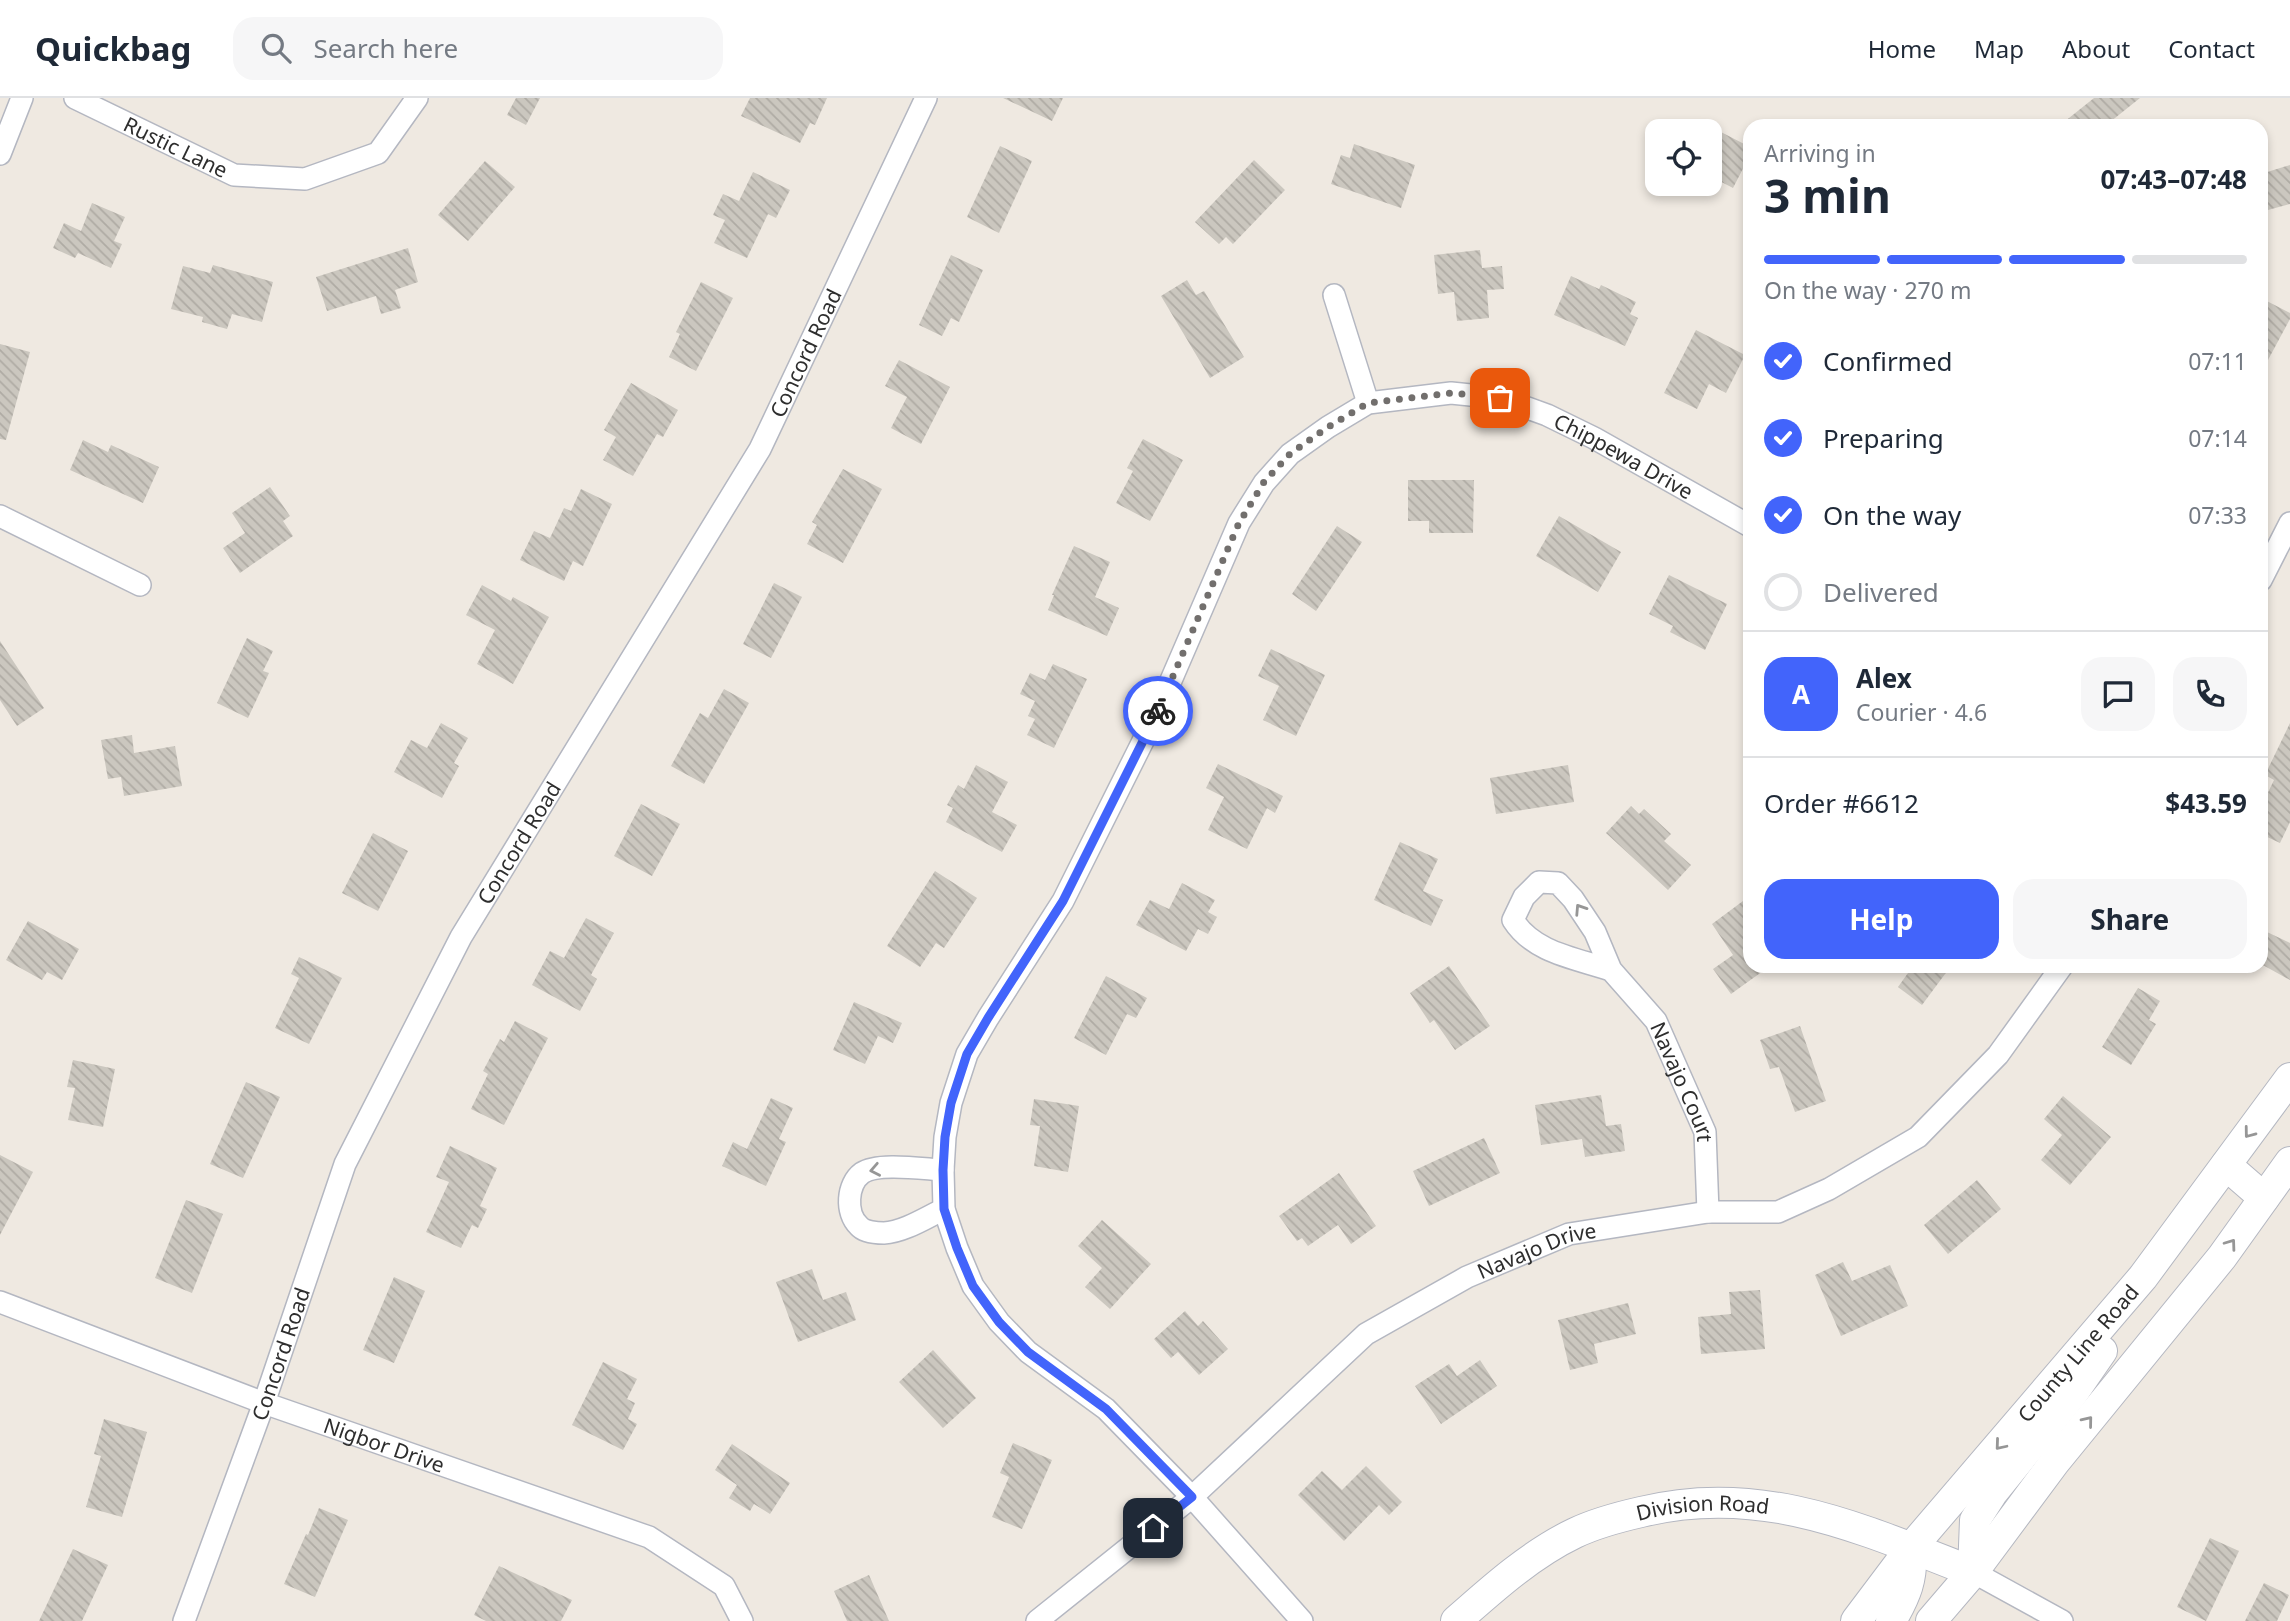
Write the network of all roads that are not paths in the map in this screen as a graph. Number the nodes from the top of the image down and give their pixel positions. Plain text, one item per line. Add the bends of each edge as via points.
1 (22, 98) edge
2 (75, 98) edge
3 (417, 98) edge
4 (926, 98) edge
5 (0, 154) edge
6 (1334, 295) dead end
7 (1368, 403) junction
8 (0, 516) edge
9 (1743, 522) edge
10 (2290, 523) edge
11 (2268, 566) edge
12 (141, 585) dead end
13 (1611, 970) junction
14 (2057, 973) edge
15 (2290, 1079) edge
16 (2290, 1162) edge
17 (2226, 1165) junction
18 (943, 1170) junction
19 (2264, 1198) junction
20 (944, 1209) junction
21 (1709, 1212) junction
22 (2143, 1277) junction
23 (0, 1302) edge
24 (264, 1403) junction
25 (1192, 1497) junction
26 (1911, 1548) junction
27 (1973, 1572) junction
28 (184, 1621) edge
29 (742, 1621) edge
30 (1037, 1621) edge
31 (1302, 1621) edge
32 (1456, 1621) edge
33 (1856, 1621) edge
34 (1891, 1621) edge
35 (1931, 1621) edge
36 (2062, 1621) edge

1 - 5 street
2 - 3 street, Rustic Lane via 234,175 305,179 379,153
4 - 24 street, Concord Road via 760,449 461,937 345,1164
6 - 7 street
7 - 9 street, Chippewa Drive via 1451,393 1500,398 1583,432
7 - 18 street, Chippewa Drive via 1290,454 1264,482 1239,523 1156,715 1063,901 967,1054 951,1103
8 - 12 street
10 - 11 street
13 -> 13 street, Navajo Court via 1595,932 1573,899 1559,883 1539,882 1524,897 1513,920 1520,932 1539,947
13 - 21 street, Navajo Court via 1656,1021 1705,1132
14 - 21 street, Navajo Drive via 1998,1055 1918,1137 1829,1189 1779,1212
15 -> 17 main road, County Line Road
16 - 19 main road
17 - 19 main road
17 - 22 main road, County Line Road
18 - 20 street, Chippewa Drive
18 -> 20 street via 877,1168 863,1173 851,1186 849,1204 859,1226 886,1233
27 -> 19 main road
20 - 25 street, Chippewa Drive via 973,1286 999,1322 1028,1352 1106,1409
21 - 25 street, Navajo Drive via 1569,1234 1467,1277 1366,1334
22 -> 26 main road, County Line Road
22 - 27 main road via 2073,1393 1975,1520
23 - 24 street, Nigbor Drive
24 - 28 street, Concord Road
24 - 29 street, Nigbor Drive via 649,1537 724,1586
25 - 30 street, Navajo Drive
25 - 31 street, Chippewa Drive
26 - 27 main road, Division Road
26 - 32 main road, Division Road via 1786,1508 1713,1501 1674,1504 1575,1533 1527,1563
26 - 33 main road, County Line Road
26 - 34 main road via 1913,1571
27 - 35 main road
27 - 36 street

